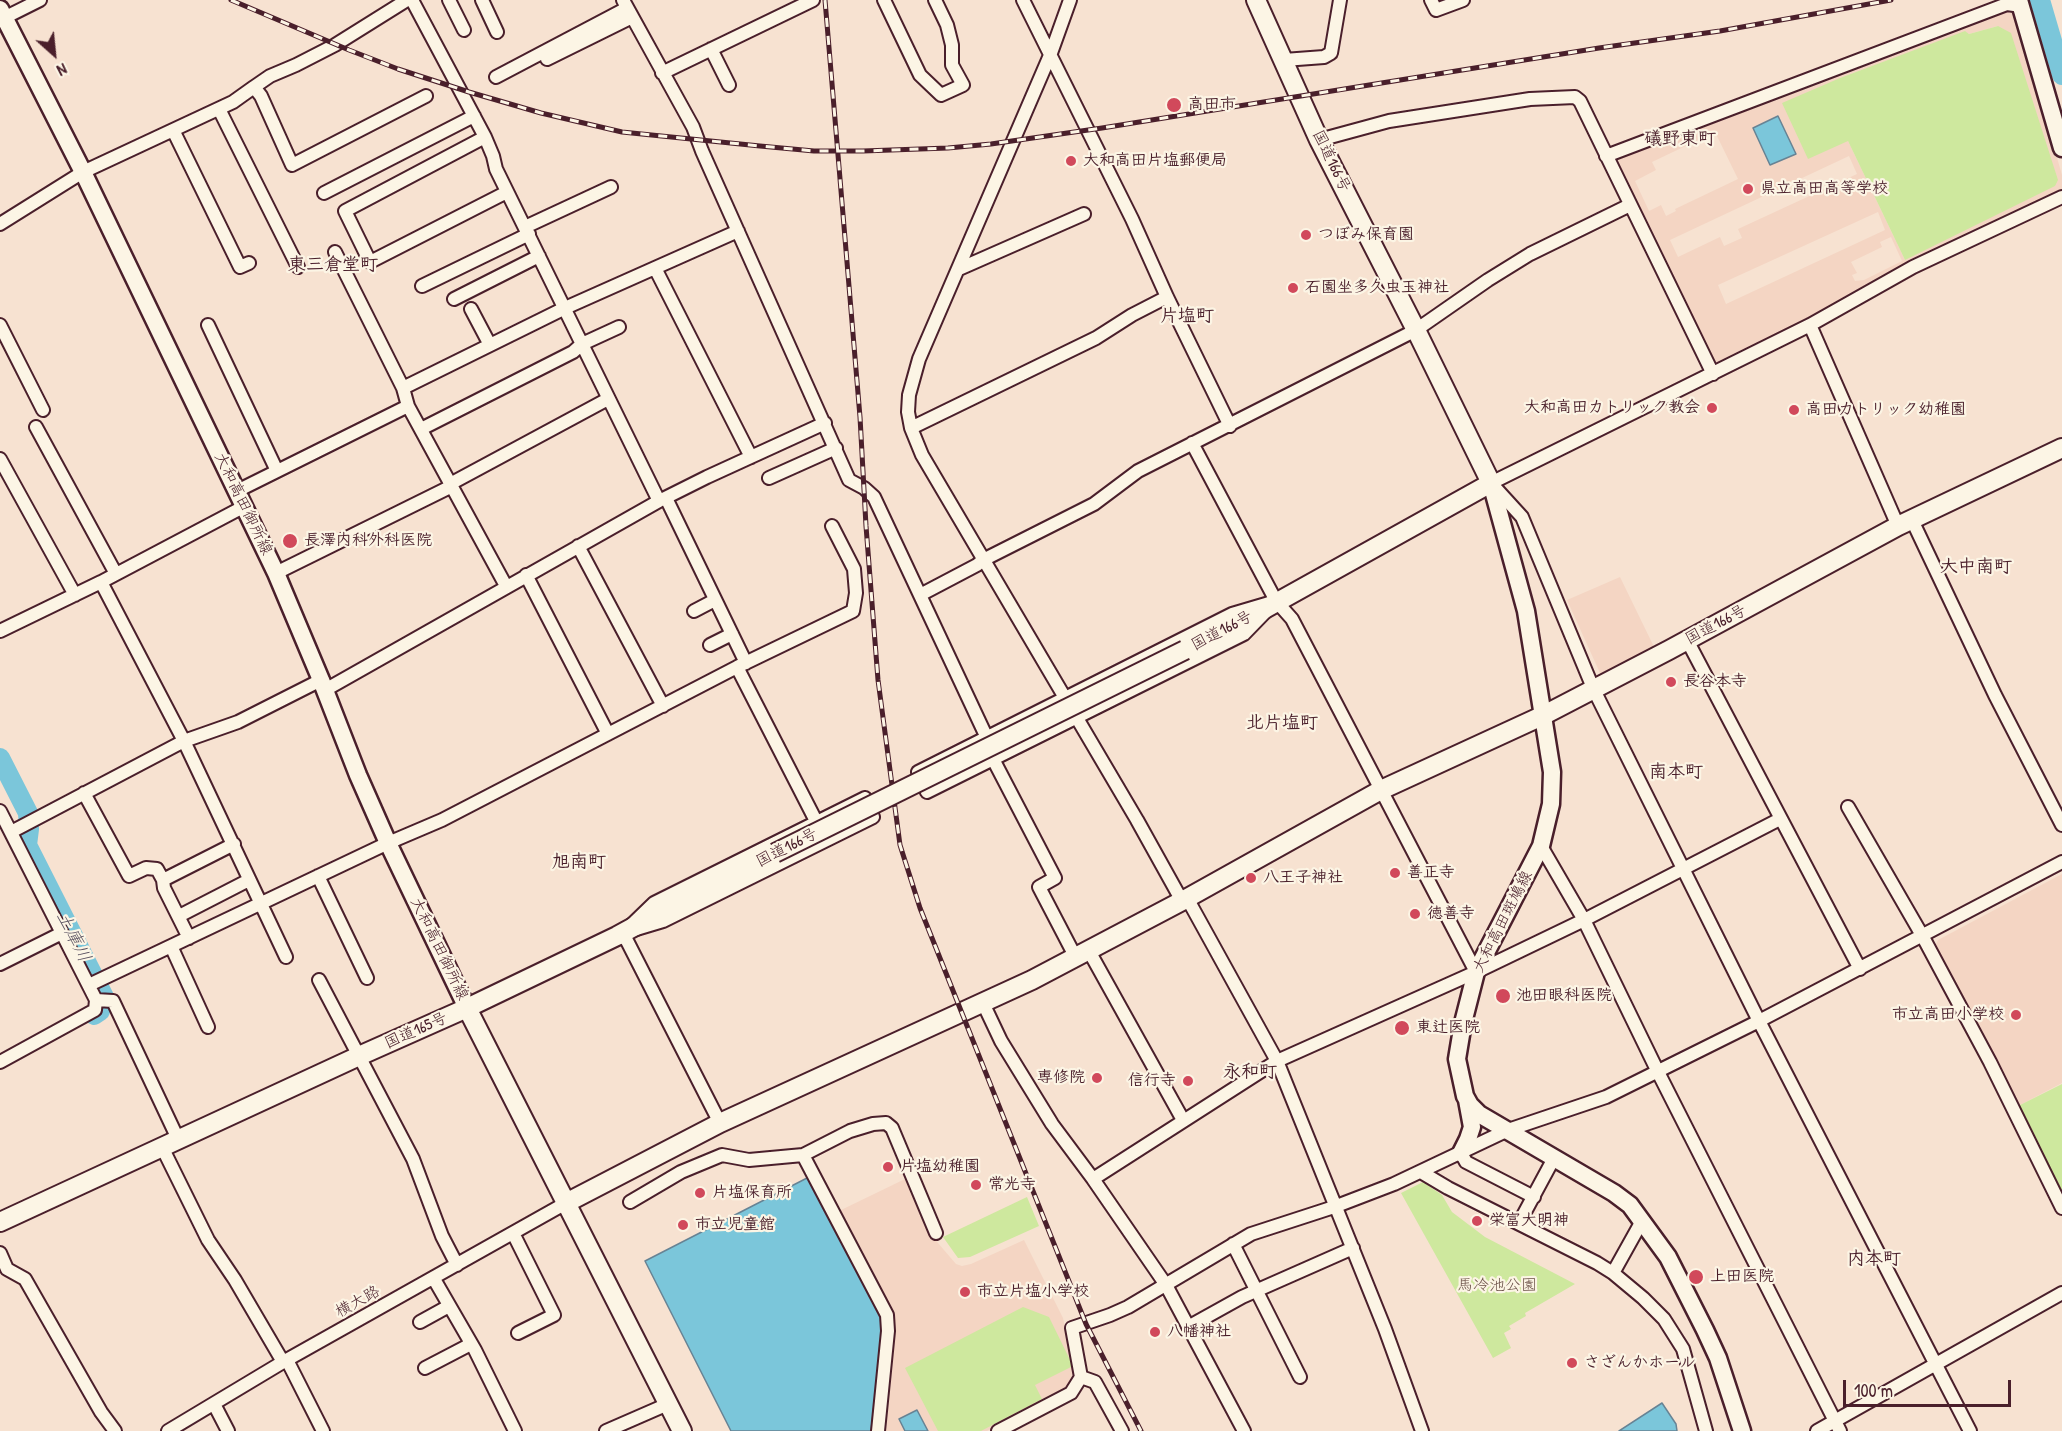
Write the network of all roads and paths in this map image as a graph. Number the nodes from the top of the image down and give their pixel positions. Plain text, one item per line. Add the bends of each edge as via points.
1 (40, 0) edge
2 (407, 0) edge
3 (412, 0) edge
4 (449, 0) edge
5 (482, 0) edge
6 (813, 0) edge
7 (884, 0) edge
8 (935, 0) edge
9 (1023, 0) edge
10 (1070, 0) edge
11 (1256, 0) edge
12 (1340, 0) edge
13 (1431, 0) edge
14 (1463, 0) edge
15 (2020, 3) edge
16 (627, 8) edge
17 (2, 15) edge
18 (464, 30) dead end
19 (497, 32) dead end
20 (711, 49) junction
21 (1051, 53) junction
22 (1284, 60) junction
23 (540, 63) dead end
24 (662, 73) junction
25 (496, 77) dead end
26 (729, 85) dead end
27 (254, 87) junction
28 (426, 96) dead end
29 (219, 109) junction
30 (474, 116) junction
31 (173, 130) junction
32 (485, 137) junction
33 (1319, 140) junction
34 (2062, 148) edge
35 (1606, 156) junction
36 (83, 172) junction
37 (610, 187) dead end
38 (507, 192) junction
39 (324, 193) dead end
40 (2062, 197) edge
41 (1630, 205) junction
42 (1084, 214) dead end
43 (1, 220) edge
44 (527, 230) junction
45 (738, 231) junction
46 (335, 252) dead end
47 (539, 256) junction
48 (249, 263) dead end
49 (298, 267) dead end
50 (655, 268) junction
51 (959, 269) junction
52 (422, 286) dead end
53 (1167, 297) junction
54 (454, 299) dead end
55 (565, 308) junction
56 (471, 309) dead end
57 (0, 325) edge
58 (208, 325) dead end
59 (1810, 325) junction
60 (619, 327) dead end
61 (1416, 330) junction
62 (582, 344) junction
63 (490, 345) junction
64 (1713, 374) junction
65 (403, 388) junction
66 (608, 399) junction
67 (408, 406) junction
68 (43, 410) dead end
69 (825, 423) junction
70 (1230, 426) junction
71 (36, 427) dead end
72 (911, 428) junction
73 (421, 429) junction
74 (1192, 443) junction
75 (836, 448) junction
76 (2062, 448) edge
77 (751, 457) junction
78 (0, 459) edge
79 (277, 471) junction
80 (769, 478) dead end
81 (1491, 483) junction
82 (451, 485) junction
83 (237, 491) junction
84 (662, 500) junction
85 (245, 506) junction
86 (1905, 523) junction
87 (832, 526) dead end
88 (579, 546) junction
89 (983, 560) junction
90 (276, 573) junction
91 (116, 574) junction
92 (526, 575) junction
93 (101, 582) junction
94 (506, 586) junction
95 (920, 595) junction
96 (75, 596) junction
97 (715, 600) junction
98 (1276, 601) junction
99 (694, 611) dead end
100 (0, 631) edge
101 (732, 634) junction
102 (1687, 640) junction
103 (710, 645) dead end
104 (742, 665) junction
105 (323, 685) junction
106 (1593, 688) junction
107 (1065, 700) junction
108 (663, 706) junction
109 (1544, 714) junction
110 (1077, 718) junction
111 (608, 734) junction
112 (987, 738) junction
113 (184, 741) junction
114 (993, 759) junction
115 (1381, 790) junction
116 (84, 793) junction
117 (1848, 807) dead end
118 (0, 811) edge
119 (1780, 819) junction
120 (817, 823) junction
121 (2062, 825) edge
122 (11, 832) junction
123 (388, 843) junction
124 (234, 844) junction
125 (1541, 846) junction
126 (2062, 862) edge
127 (1683, 869) junction
128 (318, 876) junction
129 (162, 880) junction
130 (249, 880) junction
131 (1185, 900) junction
132 (261, 904) junction
133 (178, 916) junction
134 (1584, 920) junction
135 (62, 933) junction
136 (623, 933) junction
137 (1923, 937) junction
138 (189, 938) junction
139 (171, 946) junction
140 (1083, 955) junction
141 (286, 957) dead end
142 (0, 964) edge
143 (1860, 969) junction
144 (1476, 972) junction
145 (367, 978) dead end
146 (319, 980) dead end
147 (89, 985) junction
148 (101, 1000) junction
149 (983, 1003) junction
150 (467, 1008) junction
151 (1759, 1021) junction
152 (208, 1027) dead end
153 (359, 1056) junction
154 (1277, 1060) junction
155 (0, 1062) edge
156 (1658, 1072) junction
157 (1467, 1100) junction
158 (1183, 1120) junction
159 (720, 1123) junction
160 (1508, 1130) junction
161 (170, 1143) junction
162 (1461, 1153) junction
163 (803, 1155) junction
164 (1554, 1158) junction
165 (1421, 1172) junction
166 (1093, 1179) junction
167 (1534, 1197) junction
168 (630, 1202) dead end
169 (566, 1203) junction
170 (1334, 1207) junction
171 (2062, 1208) edge
172 (1642, 1221) junction
173 (0, 1222) edge
174 (1519, 1223) junction
175 (513, 1233) junction
176 (936, 1233) dead end
177 (1233, 1244) junction
178 (1353, 1248) junction
179 (0, 1253) edge
180 (457, 1265) junction
181 (1613, 1273) junction
182 (434, 1278) junction
183 (1166, 1285) junction
184 (1257, 1291) junction
185 (2062, 1293) edge
186 (450, 1306) junction
187 (420, 1322) dead end
188 (1188, 1327) junction
189 (518, 1333) dead end
190 (471, 1344) junction
191 (285, 1361) junction
192 (1935, 1364) junction
193 (425, 1368) dead end
194 (1081, 1377) junction
195 (1300, 1377) dead end
196 (214, 1404) junction
197 (668, 1404) junction
198 (1837, 1426) edge
199 (115, 1431) edge
200 (168, 1431) edge
201 (228, 1431) edge
202 (323, 1431) edge
203 (514, 1431) edge
204 (606, 1431) edge
205 (682, 1431) edge
206 (878, 1431) edge
207 (998, 1431) edge
208 (1122, 1431) edge
209 (1244, 1431) edge
210 (1422, 1431) edge
211 (1706, 1431) edge
212 (1742, 1431) edge
213 (1816, 1431) edge
214 (1970, 1431) edge

1 - 17 street
2 - 27 street via 335,45
3 - 30 street
4 - 18 street
5 - 19 street
6 - 20 street
7 - 8 street via 920,75 940,95 963,85 952,65 947,25
9 - 21 street
10 - 21 street
11 - 22 highway, 国道166号
12 - 22 street via 1331,53
13 - 14 street via 1436,10
15 - 34 main road
15 - 35 street via 2007,4
16 - 23 street
16 - 24 street
16 - 25 street
17 - 36 main road, 大和高田御所線
20 - 24 street
20 - 26 street
21 - 51 street
21 - 53 street
22 - 33 highway, 国道166号
24 - 45 street via 693,127
27 - 28 street via 292,165
27 - 29 street
29 - 31 street
29 - 49 street
30 - 32 street
30 - 39 street
31 - 36 street
31 - 48 street via 240,267
32 - 38 street
32 - 38 street via 345,211 370,262
33 - 35 street via 1389,121 1530,99 1575,97 1580,100
33 - 61 highway, 国道166号
35 - 41 street
36 - 43 street
36 - 83 main road, 大和高田御所線
37 - 44 street
38 - 44 street
40 - 59 street via 1912,267
41 - 61 street via 1530,254
41 - 64 street
42 - 51 street
44 - 47 street
44 - 52 street
45 - 50 street
45 - 69 street
46 - 65 street
47 - 54 street
47 - 55 street
50 - 55 street
50 - 77 street
51 - 72 street via 919,359 909,395
53 - 70 street
53 - 72 street via 1096,338
55 - 62 street
55 - 63 street
56 - 63 street
57 - 68 street
58 - 79 street
59 - 64 street
59 - 86 street
60 - 62 street
61 - 70 street
61 - 81 highway, 国道166号
62 - 66 street
62 - 73 street
63 - 65 street
64 - 81 street
65 - 67 street
66 - 82 street
66 - 84 street
67 - 73 street
67 - 79 street
69 - 75 street
69 - 77 street
70 - 74 street
71 - 91 street
72 - 89 street via 922,455
73 - 82 street
74 - 89 street via 1138,471 1094,504
74 - 98 street
75 - 80 street
75 - 95 street via 849,480 874,497
76 - 86 highway, 国道166号
77 - 84 street
78 - 96 street
79 - 83 street
81 - 98 highway, 国道166号
81 - 106 street via 1522,517
81 - 109 main road, 大和高田斑鳩線 via 1526,611
82 - 90 street
82 - 94 street
83 - 85 main road, 大和高田御所線
84 - 88 street
84 - 97 street
85 - 90 main road, 大和高田御所線
85 - 91 street
86 - 102 highway, 国道166号
86 - 121 street
87 - 104 street via 854,568 853,612
88 - 92 street
88 - 108 street
89 - 95 street
89 - 107 street
90 - 105 main road, 大和高田御所線
91 - 93 street
92 - 94 street
92 - 111 street
93 - 96 street
93 - 113 street
94 - 105 street
95 - 112 street
96 - 100 street
97 - 99 street
97 - 101 street
98 - 107 street via 1232,614
98 - 110 street via 1244,634
98 - 115 street via 1292,619
98 - 136 highway, 国道166号, bridge via 1185,651
101 - 103 street
101 - 104 street
102 - 106 highway, 国道166号
102 - 119 street
104 - 108 street
104 - 120 street
105 - 113 street
105 - 123 main road, 大和高田御所線
106 - 109 highway, 国道166号
106 - 127 street
107 - 110 street
107 - 112 street
108 - 111 street
109 - 115 highway, 国道166号
109 - 125 main road, 大和高田斑鳩線 via 1552,772 1551,804
110 - 114 street
110 - 131 street
111 - 123 street via 442,820
112 - 114 street via 918,772 927,792
113 - 116 street
113 - 124 street
114 - 140 street via 1055,878 1039,887
115 - 131 highway, 国道166号
115 - 144 street
116 - 122 street
116 - 129 street via 129,876 146,868 157,869
117 - 137 street
118 - 122 street
119 - 127 street
119 - 143 street
120 - 136 street via 654,903
120 - 136 street via 865,798 873,817 663,921
122 - 135 street
123 - 128 street
123 - 150 main road, 大和高田御所線
124 - 129 street
124 - 130 street
125 - 134 street
125 - 144 main road, 大和高田斑鳩線
126 - 137 street
127 - 134 street
127 - 151 street
128 - 132 street
128 - 145 street
129 - 133 street
130 - 132 street
130 - 133 street
131 - 140 highway, 国道166号
131 - 154 street
132 - 138 street
132 - 141 street
133 - 138 street
134 - 144 street
134 - 156 street
135 - 142 street
135 - 147 street
136 - 150 highway, 国道166号
136 - 159 street
137 - 143 street
137 - 171 street
138 - 139 street
139 - 147 street
139 - 152 street
140 - 149 highway, 国道166号
140 - 158 street
143 - 151 street
144 - 154 street
144 - 157 main road, 大和高田斑鳩線 via 1457,1059
146 - 153 street
147 - 148 street
148 - 155 street via 95,1010
148 - 161 street via 113,1001
149 - 159 highway, 国道166号
149 - 166 street via 1001,1041 1052,1124
150 - 153 highway, 国道165号
150 - 169 highway, 国道165号
151 - 156 street
151 - 192 street
153 - 161 highway, 国道165号
153 - 180 street via 413,1159
154 - 158 street
154 - 170 street
156 - 160 street via 1606,1096
156 - 198 street
157 - 160 main road via 1479,1114
157 - 162 main road, 大和高田斑鳩線 via 1472,1127
158 - 166 street
159 - 169 highway, 国道166号
160 - 162 street
160 - 164 main road
161 - 173 highway, 国道165号
161 - 191 street via 207,1240
162 - 165 street
162 - 167 street via 1466,1162
163 - 168 street via 749,1160 722,1155 681,1172
163 - 176 street via 850,1131 886,1123 892,1128
163 - 206 street via 887,1315
164 - 167 street
164 - 172 main road via 1622,1199
165 - 170 street
165 - 174 street
166 - 183 street
167 - 174 street
169 - 175 street, 横大路
169 - 197 highway, 国道165号
170 - 177 street via 1251,1234
170 - 178 street
172 - 181 street
172 - 212 main road via 1668,1257 1705,1330
174 - 181 street
175 - 180 street, 横大路
175 - 189 street via 554,1315
177 - 183 street
177 - 184 street
178 - 184 street
178 - 210 street
179 - 199 street via 7,1269 25,1279
180 - 182 street, 横大路
181 - 211 street via 1664,1319 1683,1349
182 - 186 street
182 - 191 street, 横大路
183 - 188 street
183 - 194 street via 1110,1315 1072,1328
184 - 188 street
184 - 195 street
185 - 192 street
186 - 187 street
186 - 190 street
188 - 209 street
190 - 193 street
190 - 203 street
191 - 196 street, 横大路
191 - 202 street
192 - 198 street
192 - 214 street
194 - 207 street via 1071,1393
194 - 208 street via 1095,1382
196 - 200 street, 横大路
196 - 201 street
197 - 204 street
197 - 205 highway, 国道165号
198 - 213 street

